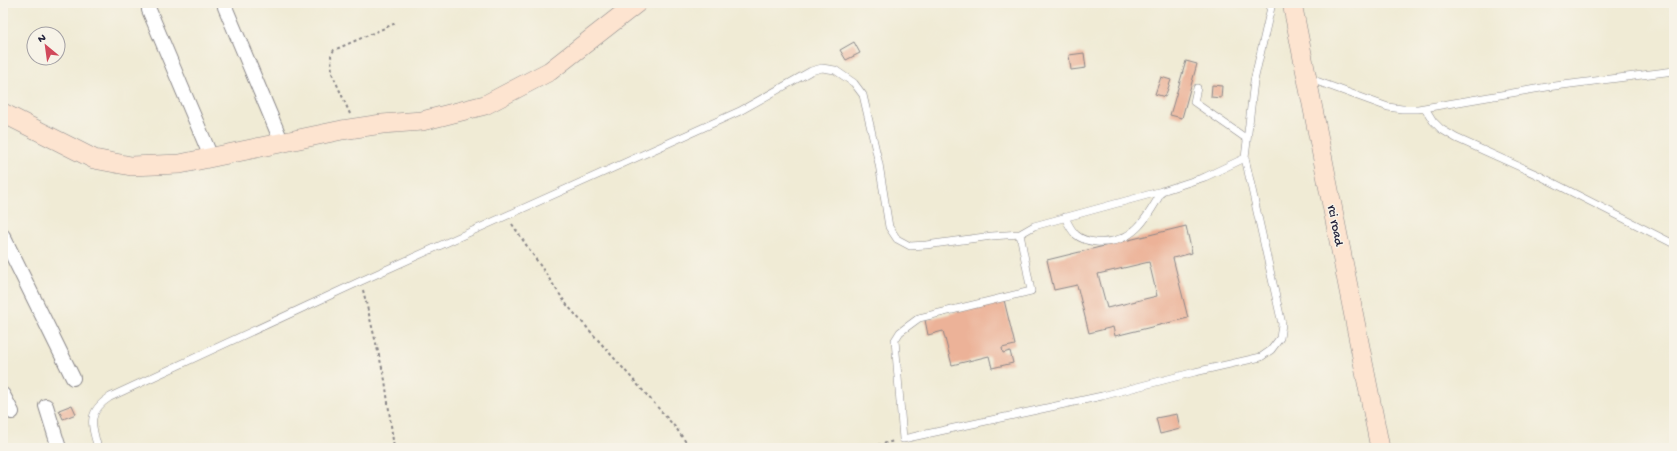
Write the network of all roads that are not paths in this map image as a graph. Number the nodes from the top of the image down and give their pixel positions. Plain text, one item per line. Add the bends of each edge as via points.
1 (637, 3) edge
2 (1272, 3) edge
3 (1292, 3) edge
4 (225, 7) dead end
5 (149, 10) dead end
6 (1674, 71) edge
7 (1308, 78) junction
8 (1198, 88) dead end
9 (1424, 108) junction
10 (3, 113) edge
11 (1247, 139) junction
12 (282, 143) junction
13 (211, 157) junction
14 (1245, 158) junction
15 (1162, 191) junction
16 (1065, 217) junction
17 (1020, 234) junction
18 (3, 236) edge
19 (1674, 244) edge
20 (73, 378) dead end
21 (3, 395) edge
22 (46, 406) dead end
23 (12, 412) dead end
24 (60, 448) edge
25 (98, 448) edge
26 (1380, 448) edge

1 - 12 main road via 550,71 484,105 422,121 356,128
2 - 11 lane via 1254,81
3 - 7 main road, rci road
4 - 12 street
5 - 13 street
6 - 9 lane via 1547,87
7 - 9 lane via 1388,107
7 - 26 main road, rci road
8 - 11 lane via 1194,102
9 - 19 lane via 1441,129 1456,138 1546,179
10 - 13 main road via 94,159 131,166 180,164
11 - 14 lane
12 - 13 main road
14 - 15 lane via 1205,177
14 - 17 lane via 1282,324 1280,338 1271,350 1261,357 1102,396 903,439 895,340 900,332 919,318 1031,291
15 - 16 lane
15 - 16 lane via 1150,212 1126,238 1106,243 1083,241 1071,230
16 - 17 lane via 1034,226
17 - 25 lane via 910,246 897,239 890,227 863,95 845,75 822,68 811,71 740,110 110,397 99,405 93,416 92,428
18 - 20 street
21 - 23 street
22 - 24 street

